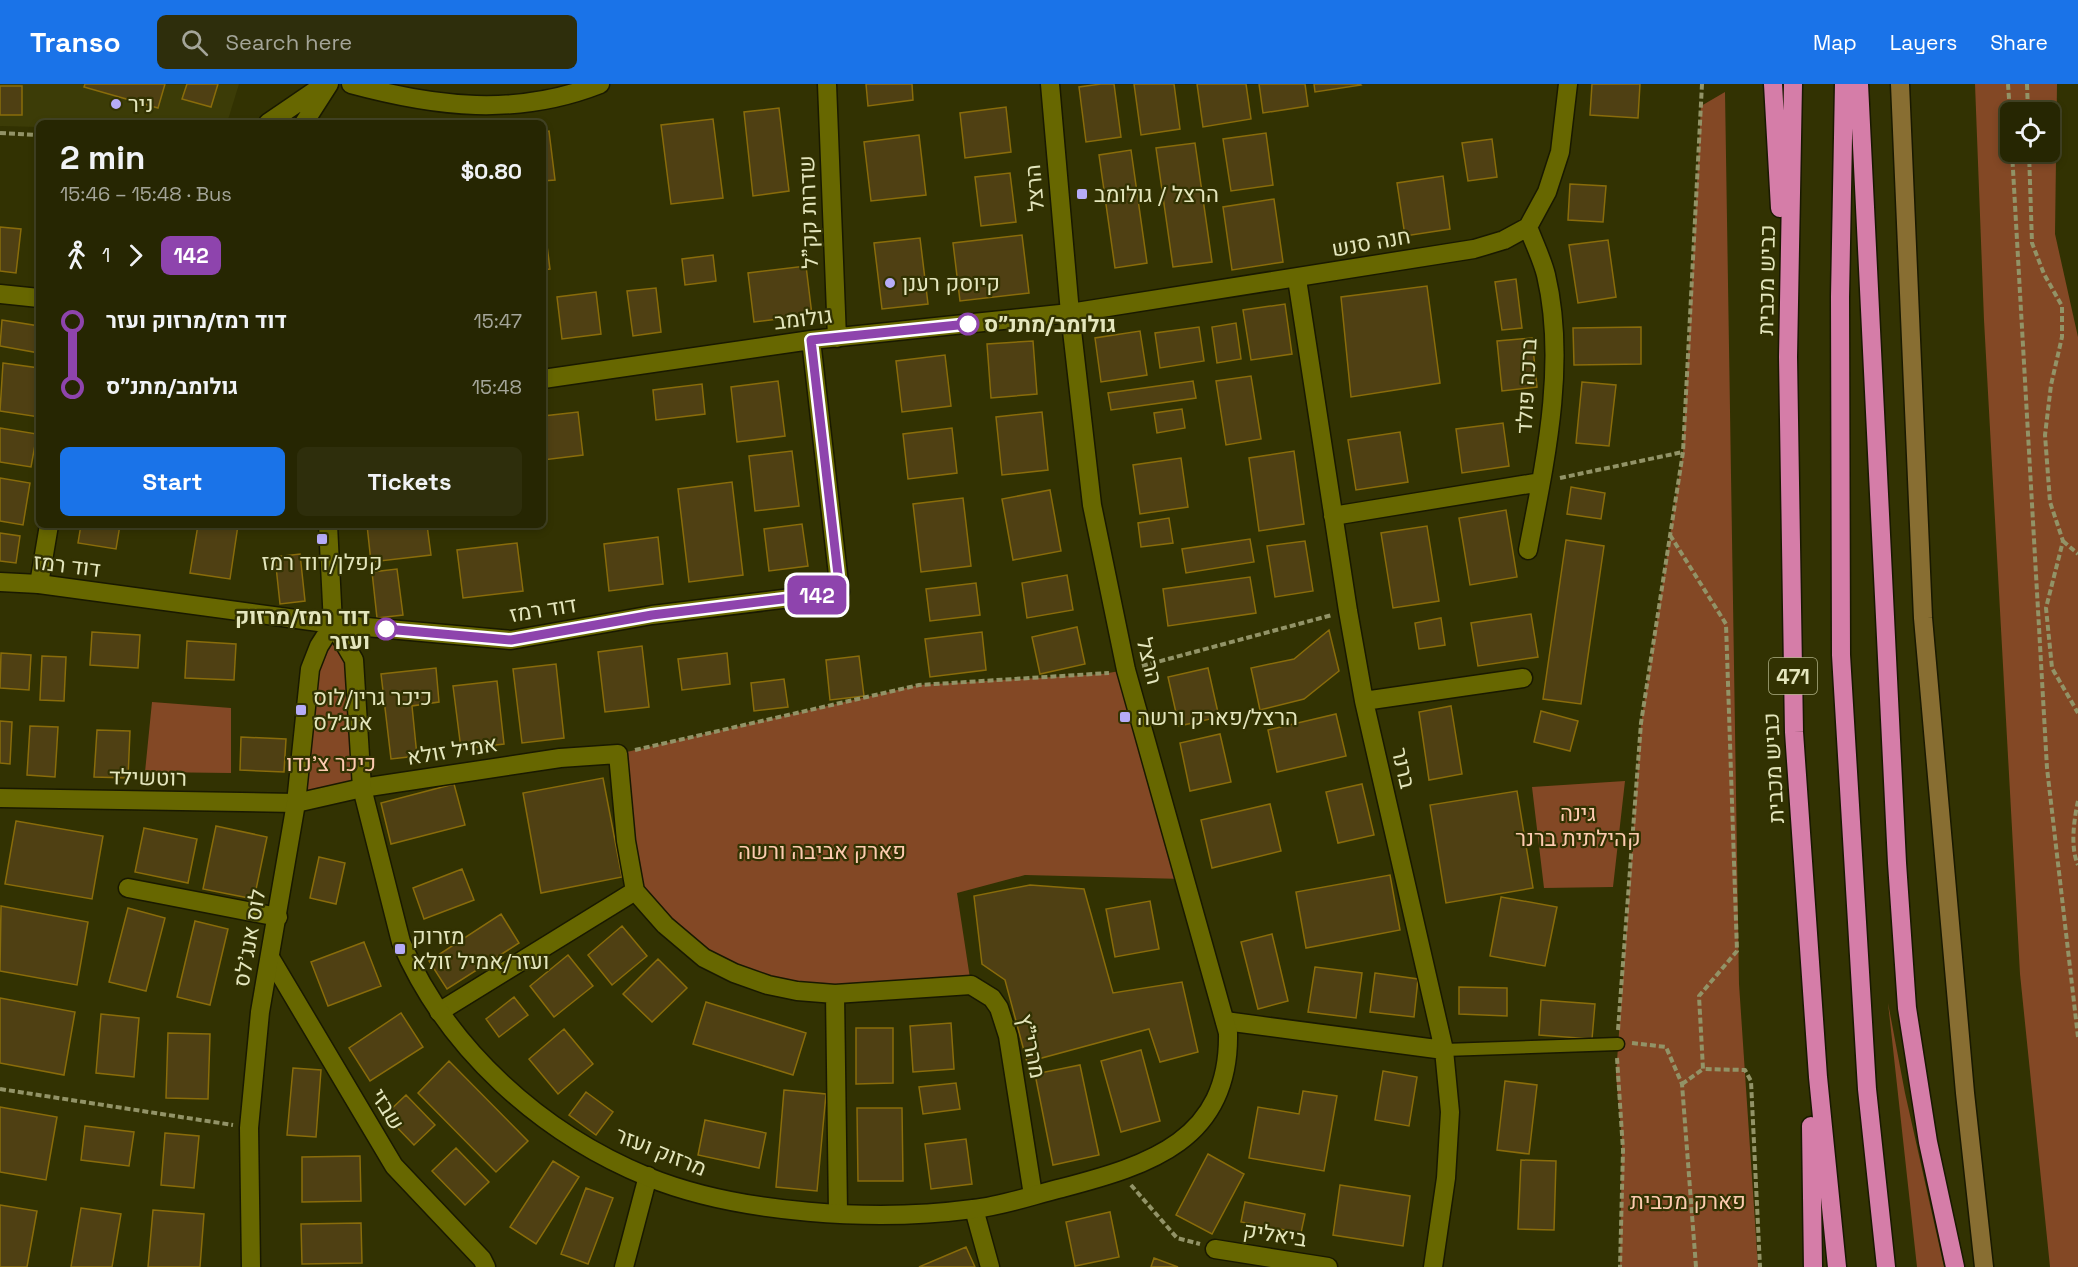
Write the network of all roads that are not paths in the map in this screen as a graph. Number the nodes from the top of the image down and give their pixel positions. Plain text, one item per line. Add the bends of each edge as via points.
1 (325, 84) edge
2 (329, 84) edge
3 (351, 84) edge
4 (600, 84) edge
5 (827, 84) edge
6 (1050, 84) edge
7 (1568, 84) edge
8 (1773, 84) edge
9 (1793, 84) edge
10 (1844, 84) edge
11 (1859, 84) edge
12 (1900, 84) edge
13 (272, 120) edge
14 (306, 120) edge
15 (1528, 227) junction
16 (1297, 279) junction
17 (0, 294) edge
18 (36, 298) edge
19 (1070, 313) junction
20 (837, 338) junction
21 (811, 340) junction
22 (1788, 357) junction
23 (546, 379) edge
24 (1541, 482) junction
25 (1333, 516) junction
26 (48, 528) edge
27 (328, 528) edge
28 (1528, 550) dead end
29 (0, 582) edge
30 (39, 585) junction
31 (333, 624) junction
32 (1523, 678) dead end
33 (1364, 701) junction
34 (618, 754) joint
35 (362, 788) junction
36 (0, 798) edge
37 (296, 803) junction
38 (128, 888) dead end
39 (635, 891) junction
40 (278, 917) junction
41 (271, 959) junction
42 (1811, 990) junction
43 (835, 994) junction
44 (439, 1012) junction
45 (1225, 1021) junction
46 (1618, 1044) road end
47 (1444, 1050) junction
48 (648, 1176) junction
49 (1033, 1195) junction
50 (974, 1209) junction
51 (838, 1212) junction
52 (1215, 1249) road end
53 (251, 1267) edge
54 (486, 1267) edge
55 (624, 1267) edge
56 (990, 1267) edge
57 (1328, 1267) edge
58 (1433, 1267) edge
59 (1813, 1267) edge
60 (1837, 1267) edge
61 (1886, 1267) edge
62 (1955, 1267) edge
63 (1984, 1267) edge

1 - 13 street
2 - 14 street
3 - 4 street via 405,98 472,107 530,102 578,93
5 - 20 street, שדרות קק"ל
6 - 19 street, הרצל
7 - 15 street via 1560,152 1547,192
8 - 22 highway
9 - 22 highway, כביש מכבית / 471
10 - 61 highway, 471 via 1841,655 1867,1089
11 - 62 highway via 1907,1008 1928,1142
12 - 63 main road via 1923,618
15 - 16 street, חנה סנש via 1474,249
15 - 24 street, ברכה פולד via 1546,273 1553,319 1550,416
16 - 19 street, חנה סנש
16 - 25 street, ברנר
17 - 18 street
19 - 20 street, גולומב
19 - 45 street, הרצל via 1092,505 1126,670
20 - 21 street, גולומב
21 - 23 street, גולומב
21 - 31 street, דוד רמז via 840,592 652,615 511,640
22 - 42 highway, כביש מכבית / 471 via 1794,732
24 - 25 street
24 - 28 street, ברכה פולד
25 - 33 street, ברנר
26 - 30 street
27 - 31 street
29 - 30 street, דוד רמז
30 - 31 street, דוד רמז
31 - 35 street, מרזוק ועזר via 354,660
31 - 37 street, לוס אנג'לס via 310,669
32 - 33 street
33 - 47 street, ברנר
34 - 35 street, אמיל זולא via 560,758
34 - 39 street, מהרי"ץ
35 - 37 street, אמיל זולא
35 - 44 street, מרזוק ועזר via 401,942 421,987
36 - 37 street, רוטשילד
37 - 40 street, לוס אנג'לס
38 - 40 street
39 - 43 street, מהרי"ץ via 684,943 714,963 768,985
39 - 44 street
40 - 41 street, לוס אנג'לס
41 - 53 street, לוס אנג'לס via 260,1012 249,1128
41 - 54 street, שבזי via 394,1166
42 - 59 highway
42 - 60 highway, כביש מכבית / 471
43 - 49 street, מהרי"ץ via 971,985 992,998 1008,1036
43 - 51 street
44 - 48 street, מרזוק ועזר via 501,1084 541,1116 602,1155
45 - 47 street
45 - 49 street, מרזוק ועזר via 1228,1047 1224,1075 1205,1118 1172,1149 1122,1172
46 - 47 lane
47 - 58 street, ברנר via 1450,1112 1446,1178
48 - 51 street, מרזוק ועזר via 717,1198
48 - 55 street
49 - 50 street, מרזוק ועזר
50 - 51 street, מרזוק ועזר via 904,1214
50 - 56 street
52 - 57 street, ביאליק

